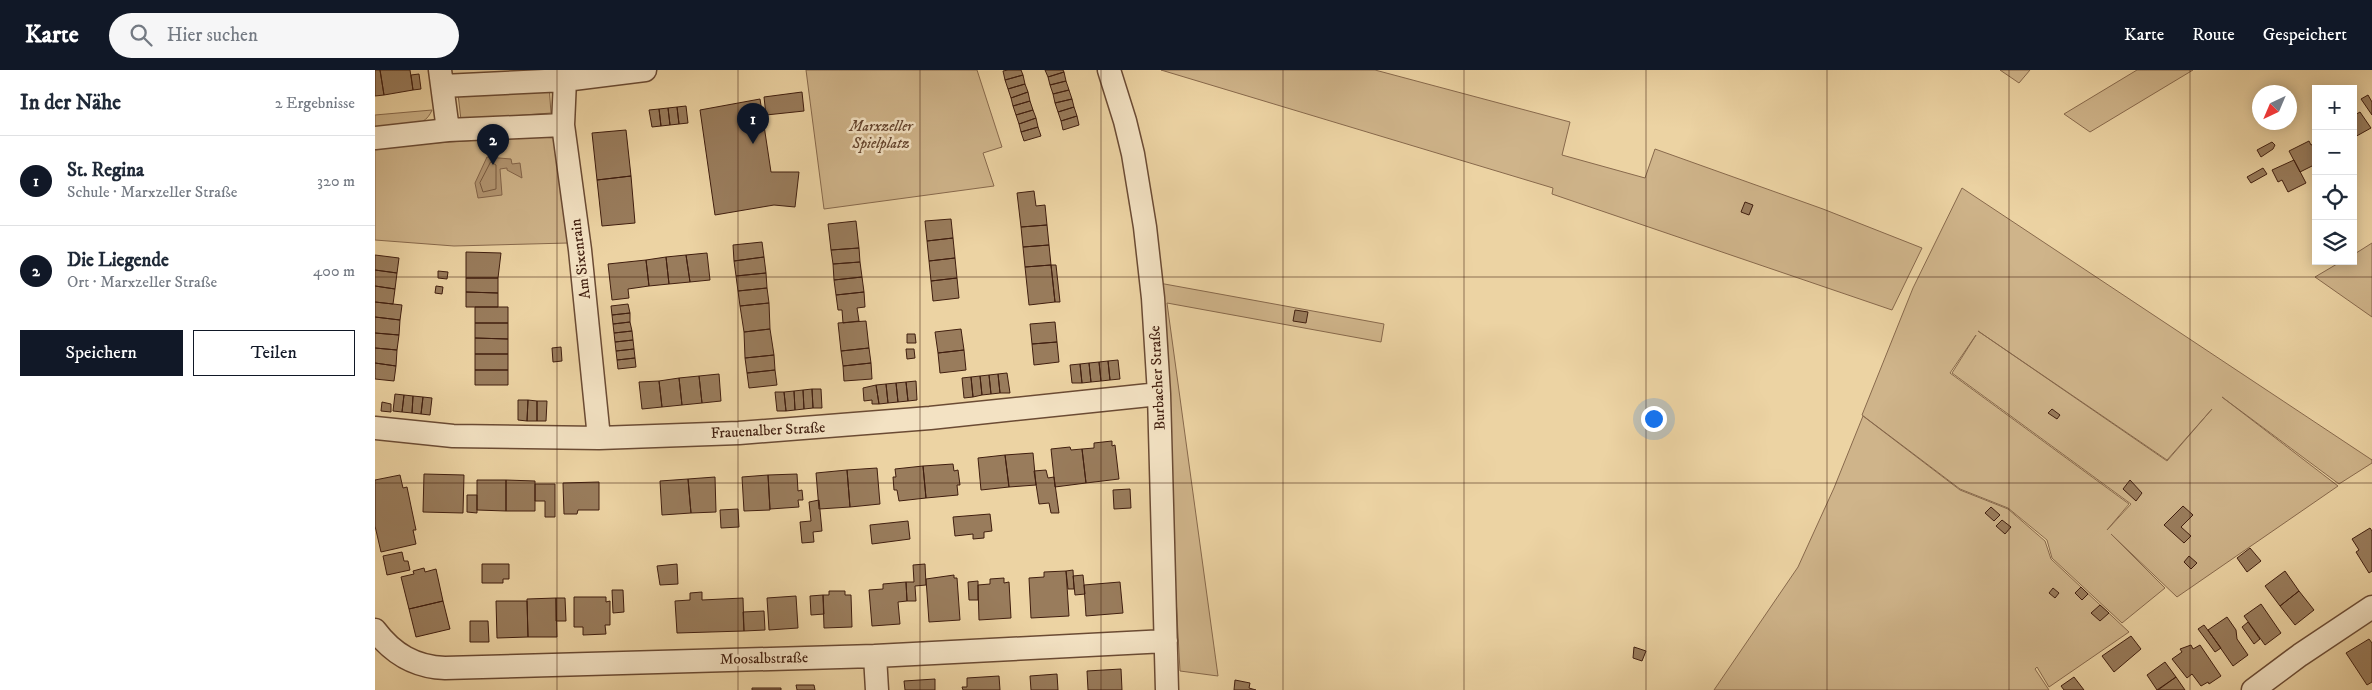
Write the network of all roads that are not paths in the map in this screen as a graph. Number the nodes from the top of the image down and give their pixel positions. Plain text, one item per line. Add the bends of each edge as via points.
1 (645, 70) edge
2 (1109, 70) edge
3 (441, 78) edge
4 (565, 80) junction
5 (563, 125) junction
6 (448, 130) junction
7 (375, 138) edge
8 (1159, 394) junction
9 (375, 428) edge
10 (599, 438) junction
11 (2372, 607) edge
12 (375, 630) edge
13 (1166, 641) junction
14 (875, 656) junction
15 (877, 690) edge
16 (1167, 690) edge
17 (2253, 690) edge

1 - 4 street
2 - 8 street, Burbacher Straße via 1125,121 1145,227
3 - 4 street
3 - 6 street
4 - 5 street, Am Sixenrain
5 - 6 street
5 - 10 street, Am Sixenrain via 580,250
6 - 7 street
8 - 10 street, Frauenalber Straße via 833,426
8 - 13 street, Burbacher Straße
9 - 10 street, Frauenalber Straße via 453,436
11 - 17 street
12 - 14 street, Moosalbstraße via 398,654 433,668
13 - 14 street, Moosalbstraße
13 - 16 street, Burbacher Straße
14 - 15 street

